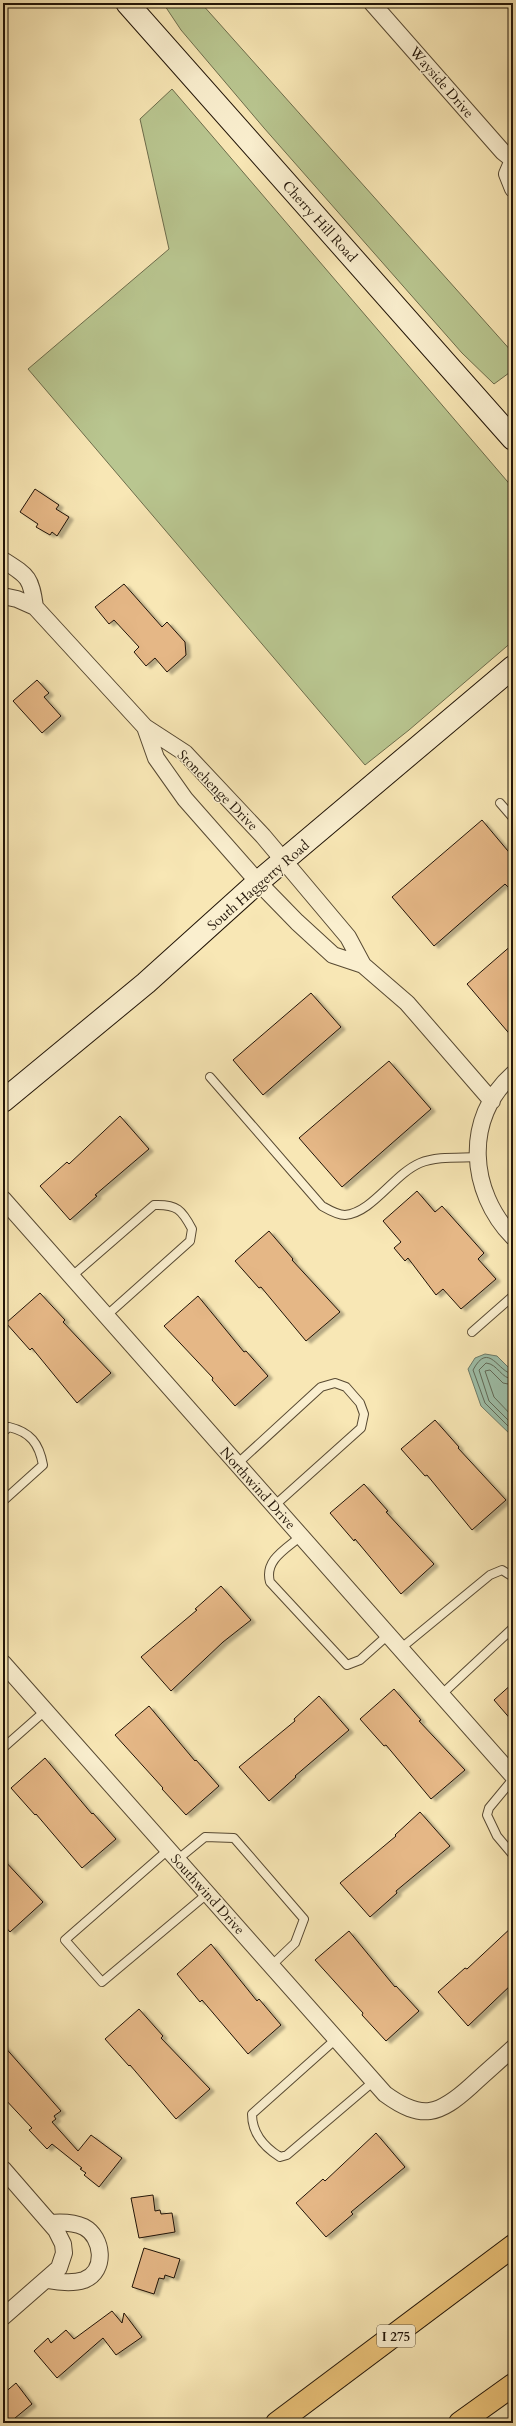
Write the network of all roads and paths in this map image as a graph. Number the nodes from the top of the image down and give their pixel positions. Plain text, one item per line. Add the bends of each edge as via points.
1 (127, 3) edge
2 (372, 3) edge
3 (513, 160) edge
4 (513, 189) edge
5 (508, 430) edge
6 (3, 560) edge
7 (3, 596) edge
8 (35, 607) junction
9 (513, 667) edge
10 (145, 727) junction
11 (500, 803) dead end
12 (513, 818) edge
13 (284, 861) junction
14 (258, 882) junction
15 (363, 965) junction
16 (513, 1074) edge
17 (210, 1078) dead end
18 (3, 1101) edge
19 (492, 1101) junction
20 (478, 1157) junction
21 (3, 1199) edge
22 (513, 1237) edge
23 (71, 1277) junction
24 (513, 1296) edge
25 (106, 1316) junction
26 (472, 1332) dead end
27 (3, 1432) edge
28 (236, 1464) junction
29 (3, 1501) edge
30 (274, 1506) junction
31 (301, 1536) junction
32 (513, 1577) edge
33 (513, 1628) edge
34 (388, 1636) junction
35 (400, 1649) junction
36 (3, 1663) edge
37 (441, 1695) junction
38 (45, 1711) junction
39 (3, 1748) edge
40 (513, 1778) edge
41 (173, 1855) junction
42 (513, 1855) edge
43 (208, 1894) junction
44 (271, 1966) junction
45 (336, 2039) junction
46 (513, 2048) edge
47 (374, 2081) junction
48 (3, 2169) edge
49 (50, 2223) junction
50 (513, 2246) edge
51 (46, 2280) junction
52 (3, 2318) edge
53 (513, 2385) edge
54 (277, 2423) edge
55 (460, 2423) edge

1 - 5 main road, Cherry Hill Road
2 - 3 street, Wayside Drive via 503,152
3 - 4 street, Wayside Drive via 507,174
6 - 8 street via 25,574 32,586
7 - 8 street, Stonehenge Drive
8 - 10 street, Stonehenge Drive
9 - 13 main road, South Haggerty Road
10 - 13 street, Stonehenge Drive via 185,754 264,836
10 - 14 street, Stonehenge Drive via 156,758 185,799
11 - 12 lane
13 - 14 main road, South Haggerty Road
13 - 15 street, Stonehenge Drive via 348,937
14 - 15 street, Stonehenge Drive via 333,955
14 - 18 main road, South Haggerty Road via 146,983
15 - 19 street via 407,1003
16 - 19 street
17 - 20 lane via 322,1206 333,1213 345,1215 360,1210 401,1174 421,1162
19 - 20 street via 478,1138
20 - 22 street via 481,1186 489,1205 501,1225
21 - 23 street, Northwind Drive
23 - 25 street, Northwind Drive
23 - 25 lane via 154,1205 170,1204 184,1213 192,1229 190,1241
24 - 26 lane
25 - 28 street, Northwind Drive
27 - 29 lane via 8,1427 24,1431 40,1450 43,1465
28 - 30 street, Northwind Drive
28 - 30 lane via 321,1387 335,1383 346,1387 360,1403 364,1414 360,1428
30 - 31 street, Northwind Drive
31 - 34 street, Northwind Drive
31 - 34 lane via 272,1561 268,1574 270,1582 347,1665 360,1660
32 - 35 lane via 502,1570 490,1575
33 - 37 lane
34 - 35 street, Northwind Drive
35 - 37 street, Northwind Drive
36 - 38 street, Southwind Drive
37 - 40 street, Northwind Drive
38 - 39 lane
38 - 41 street, Southwind Drive
40 - 42 lane via 489,1808 487,1815 498,1836
41 - 43 street, Southwind Drive
41 - 43 lane via 65,1940 102,1982
41 - 44 lane via 205,1837 234,1838 304,1919 295,1943
43 - 44 street, Southwind Drive
44 - 45 street, Southwind Drive
45 - 47 street, Southwind Drive
45 - 47 lane via 252,2114 252,2125 256,2135 270,2151 280,2157 287,2155
46 - 47 street, Southwind Drive via 454,2101 438,2109 421,2111 402,2106 385,2094
48 - 49 street
49 - 51 street via 60,2236 64,2252 59,2268
49 - 51 street via 68,2222 83,2226 93,2233 100,2252 98,2265 85,2280
50 - 54 highway, I 275
51 - 52 street
53 - 55 highway

